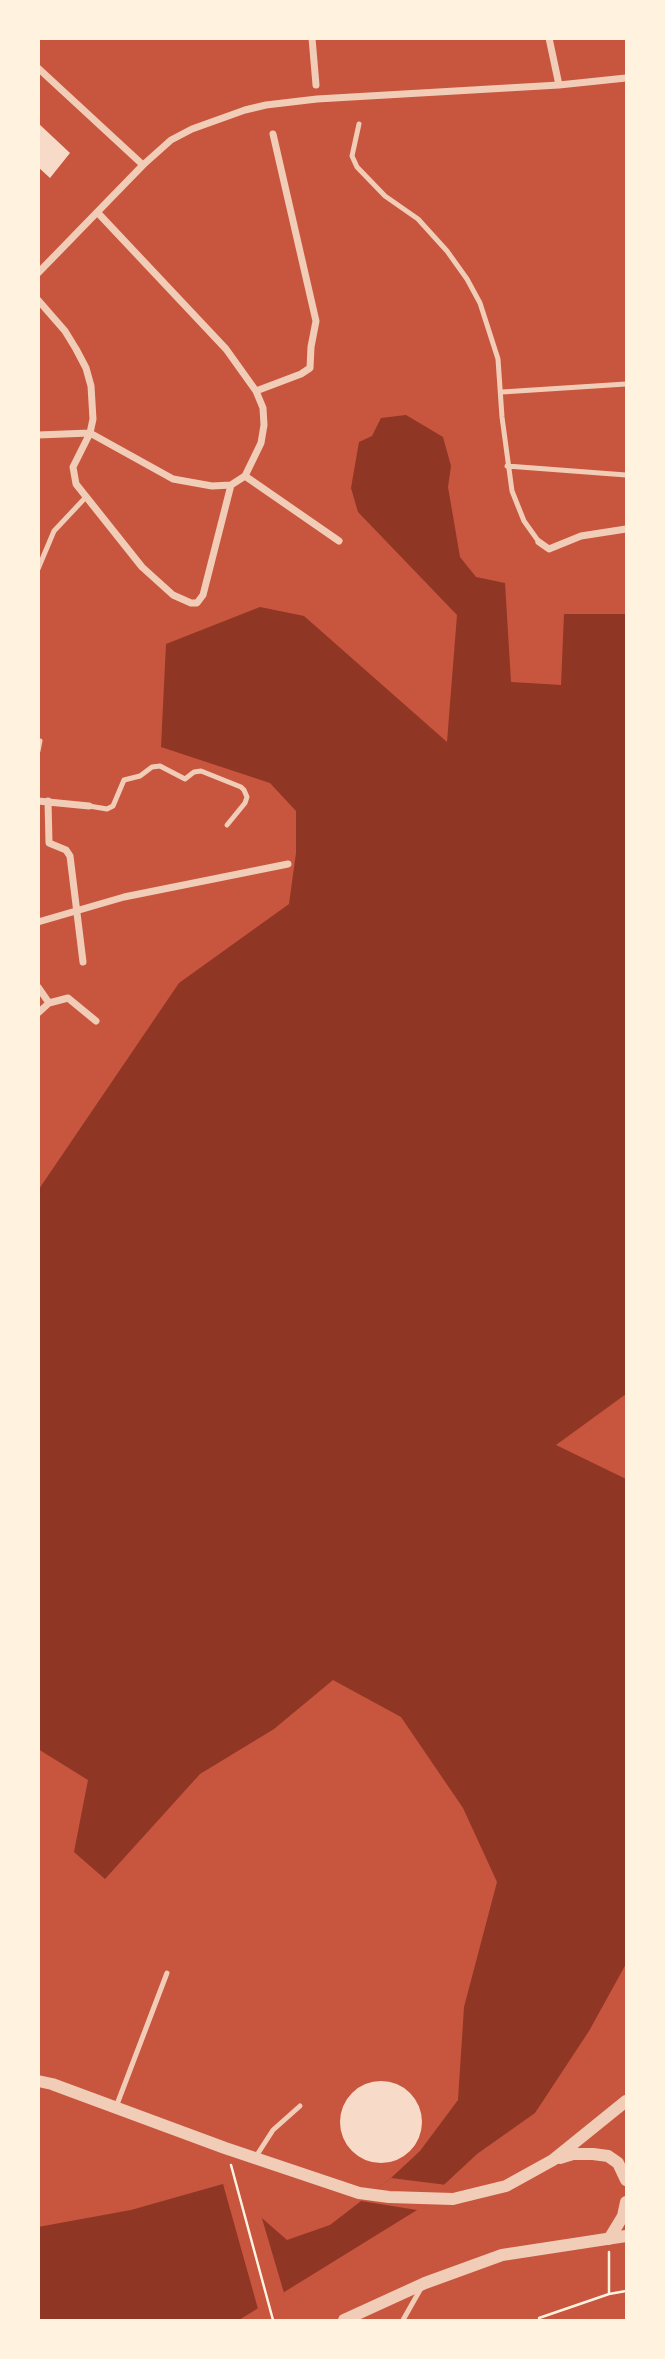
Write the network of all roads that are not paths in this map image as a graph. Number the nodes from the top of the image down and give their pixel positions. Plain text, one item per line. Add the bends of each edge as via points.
1 (312, 38) edge
2 (549, 38) edge
3 (38, 68) edge
4 (626, 78) edge
5 (316, 85) dead end
6 (559, 85) junction
7 (359, 124) dead end
8 (273, 134) dead end
9 (143, 165) junction
10 (98, 213) junction
11 (38, 272) edge
12 (38, 299) edge
13 (626, 384) edge
14 (256, 391) junction
15 (502, 392) junction
16 (90, 433) junction
17 (38, 435) edge
18 (507, 466) junction
19 (626, 475) edge
20 (245, 476) junction
21 (231, 485) junction
22 (85, 498) junction
23 (626, 529) edge
24 (339, 541) dead end
25 (539, 542) joint
26 (38, 569) edge
27 (40, 741) edge
28 (38, 751) edge
29 (38, 801) edge
30 (48, 802) junction
31 (89, 806) joint
32 (227, 825) dead end
33 (288, 864) dead end
34 (75, 910) junction
35 (38, 922) edge
36 (83, 962) dead end
37 (38, 987) edge
38 (49, 1003) junction
39 (38, 1013) edge
40 (96, 1021) dead end
41 (167, 1973) dead end
42 (38, 2079) edge
43 (626, 2101) edge
44 (300, 2106) dead end
45 (116, 2107) junction
46 (255, 2158) junction
47 (553, 2160) junction
48 (626, 2180) edge
49 (626, 2202) edge
50 (626, 2236) edge
51 (609, 2239) junction
52 (425, 2283) junction
53 (366, 2316) edge
54 (344, 2320) edge
55 (403, 2320) edge

1 - 5 street
2 - 6 street
3 - 9 street
4 - 6 street
6 - 9 street via 266,105 171,140
7 - 15 lane via 352,156 357,167 385,196 418,219 454,260 480,303 498,359
8 - 14 street via 316,321 310,368
9 - 10 street
10 - 11 street
10 - 14 street via 226,349
12 - 16 street via 65,331 86,368 93,403
13 - 15 lane
14 - 20 street via 264,425
15 - 18 lane
16 - 17 street
16 - 21 street via 173,479
16 - 22 street via 73,467
18 - 19 lane
18 - 25 lane via 518,509
20 - 21 street
20 - 24 street
21 - 22 street via 203,595 194,604 173,595 142,567
22 - 26 lane via 54,531
23 - 25 street via 581,536 549,549
27 - 28 lane
29 - 30 street
30 - 31 street
30 - 34 street via 48,841 69,852
31 - 32 lane via 110,808 124,780 152,767 184,779 201,771 244,790 245,803
33 - 34 street
34 - 35 street
34 - 36 street
37 - 38 street
38 - 39 street
38 - 40 street via 68,998
41 - 45 lane
42 - 45 street
43 - 47 street
44 - 46 lane via 273,2130
45 - 46 street
46 - 47 street via 359,2193 453,2200 506,2186
47 - 48 street via 573,2154 608,2156 624,2171
49 - 51 street
50 - 51 street
51 - 52 street via 502,2256
52 - 53 street
52 - 55 lane
53 - 54 street

